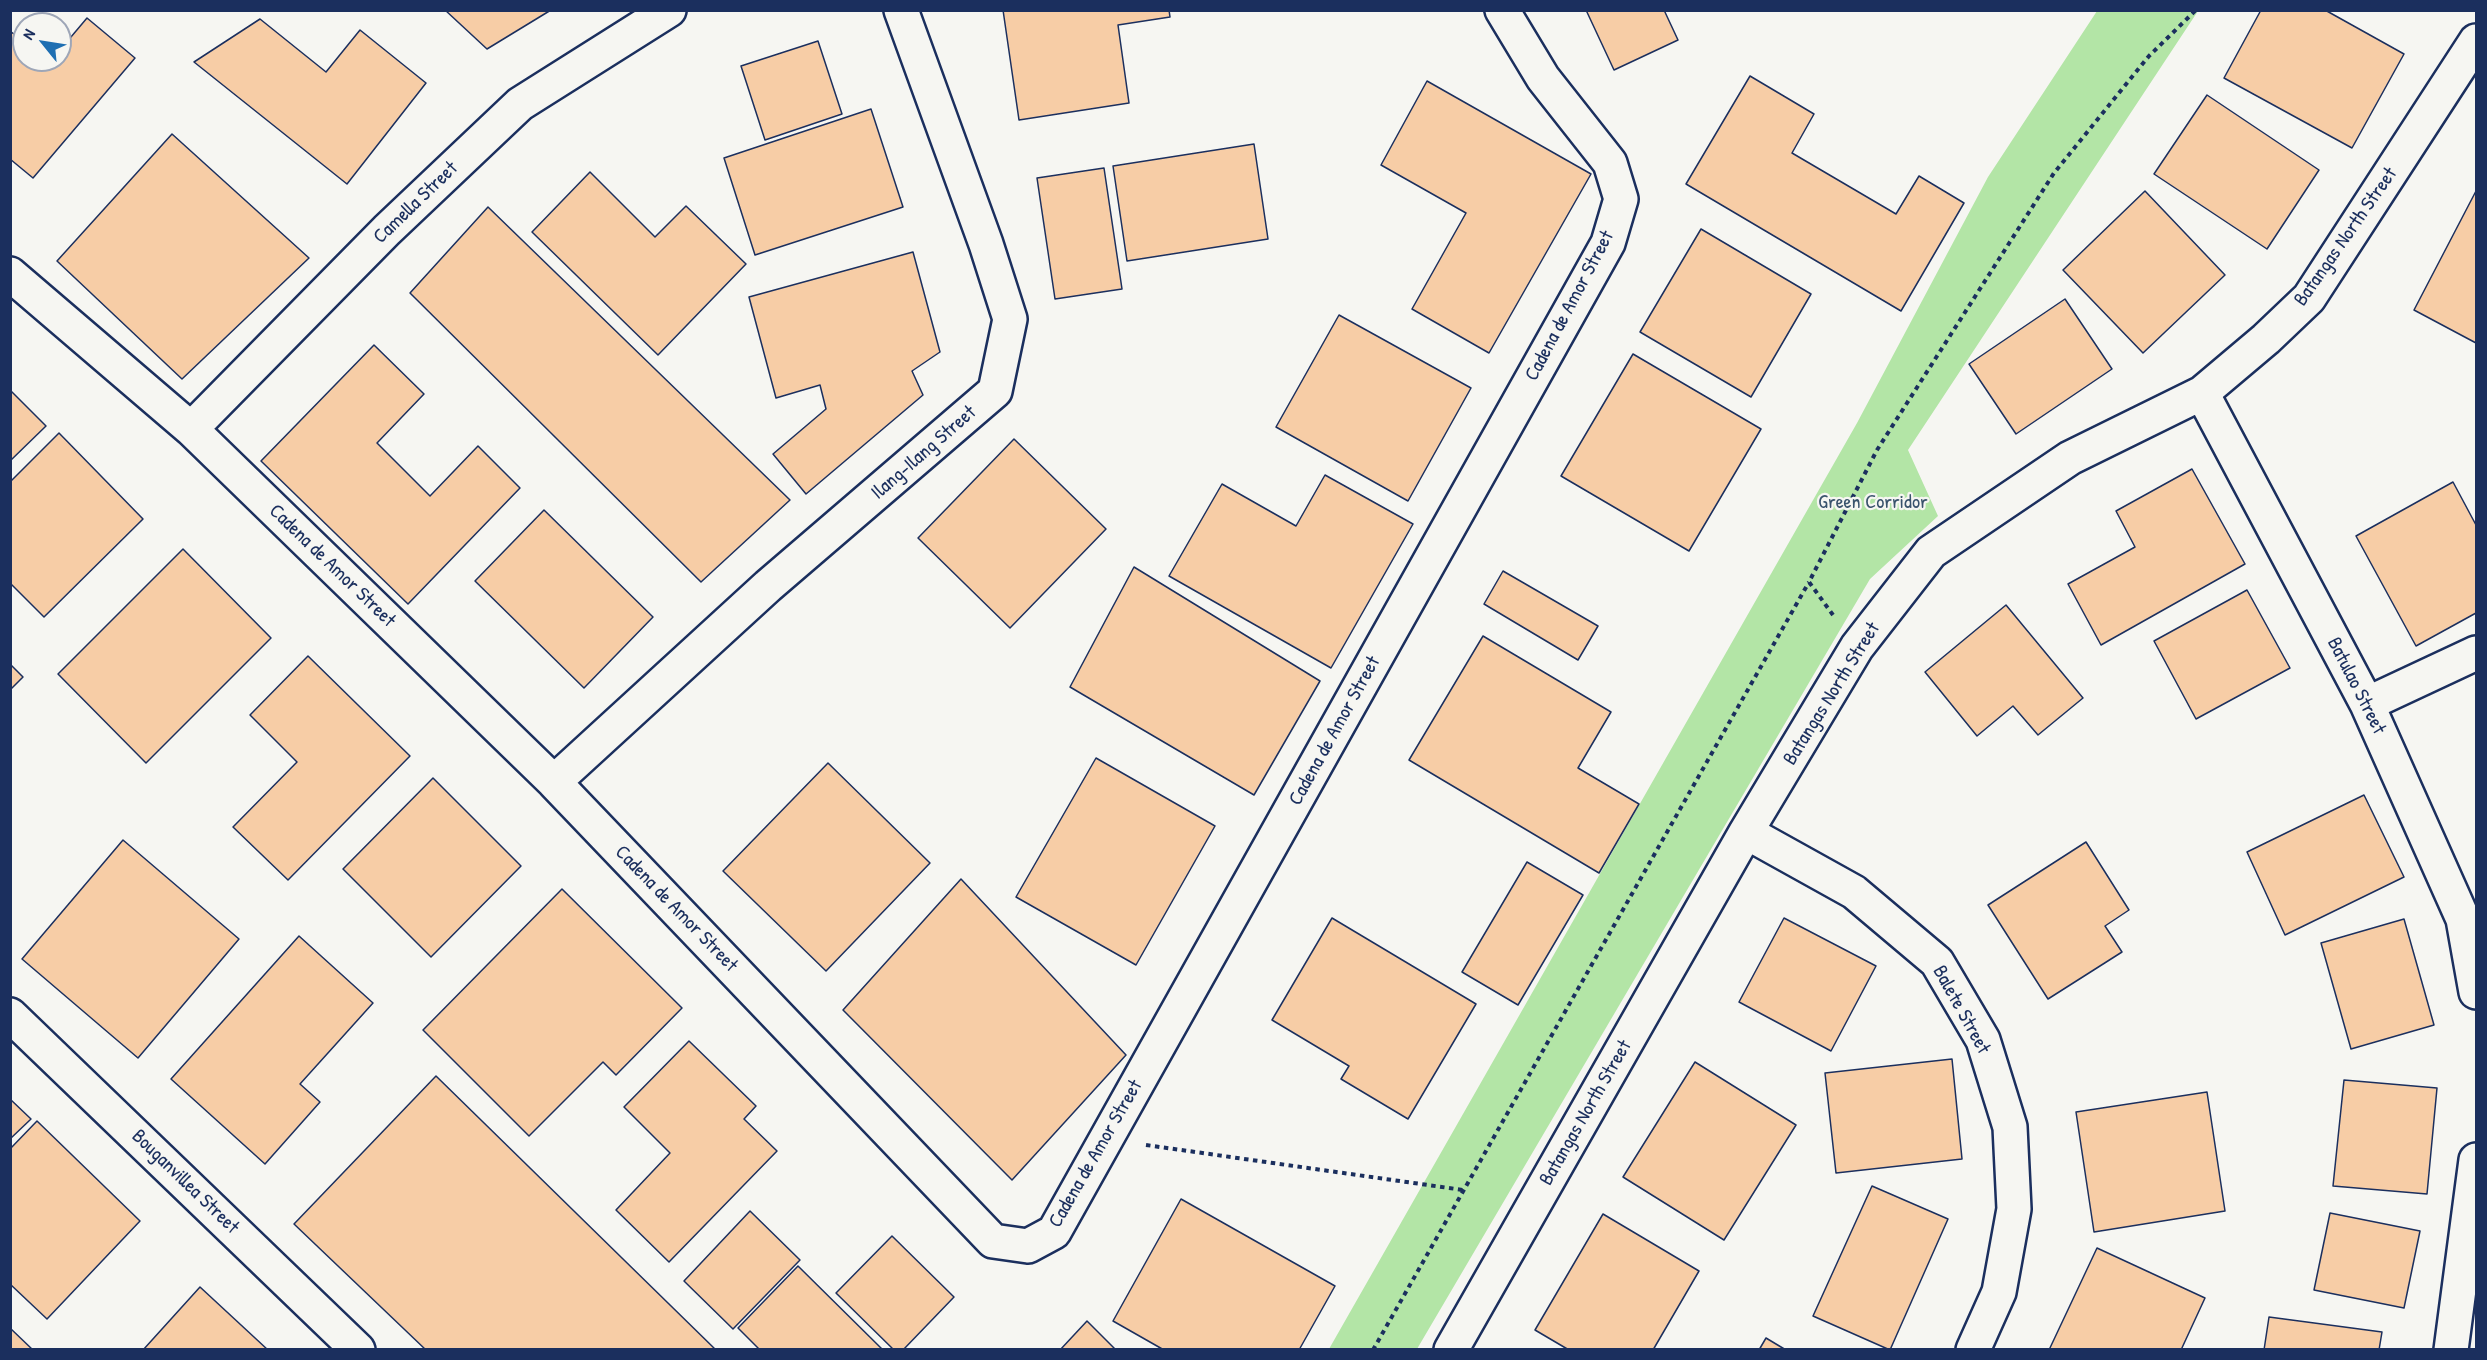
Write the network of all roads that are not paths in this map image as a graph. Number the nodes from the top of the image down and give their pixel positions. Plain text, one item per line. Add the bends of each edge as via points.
1 (669, 10) edge
2 (902, 10) edge
3 (1502, 10) edge
4 (2476, 41) edge
5 (10, 274) edge
6 (2202, 393) junction
7 (191, 429) junction
8 (2476, 653) edge
9 (2367, 704) junction
10 (554, 782) junction
11 (1746, 832) junction
12 (2476, 992) edge
13 (10, 1015) edge
14 (2476, 1160) edge
15 (358, 1350) edge
16 (1451, 1350) edge
17 (1973, 1350) edge
18 (2451, 1350) edge

1 - 7 street, Camella Street via 520,104 387,230
2 - 10 street, Ilang-Ilang Street via 1010,319 995,391 768,586
3 - 10 street, Cadena de Amor Street via 1543,78 1610,164 1620,199 1608,243 1054,1232 1028,1246 993,1241
4 - 6 street, Batangas North Street via 2309,298
5 - 7 street, Cadena de Amor Street
6 - 9 street, Batulao Street
6 - 11 street, Batangas North Street via 2070,458 1931,552 1857,647
7 - 10 street, Cadena de Amor Street
8 - 9 street
9 - 12 street, Batulao Street via 2463,919
11 - 16 street, Batangas North Street
11 - 17 street, Balete Street via 1854,892 1937,962 1983,1040 2010,1127 2014,1209 1999,1292
13 - 15 street, Bouganvillea Street
14 - 18 street

